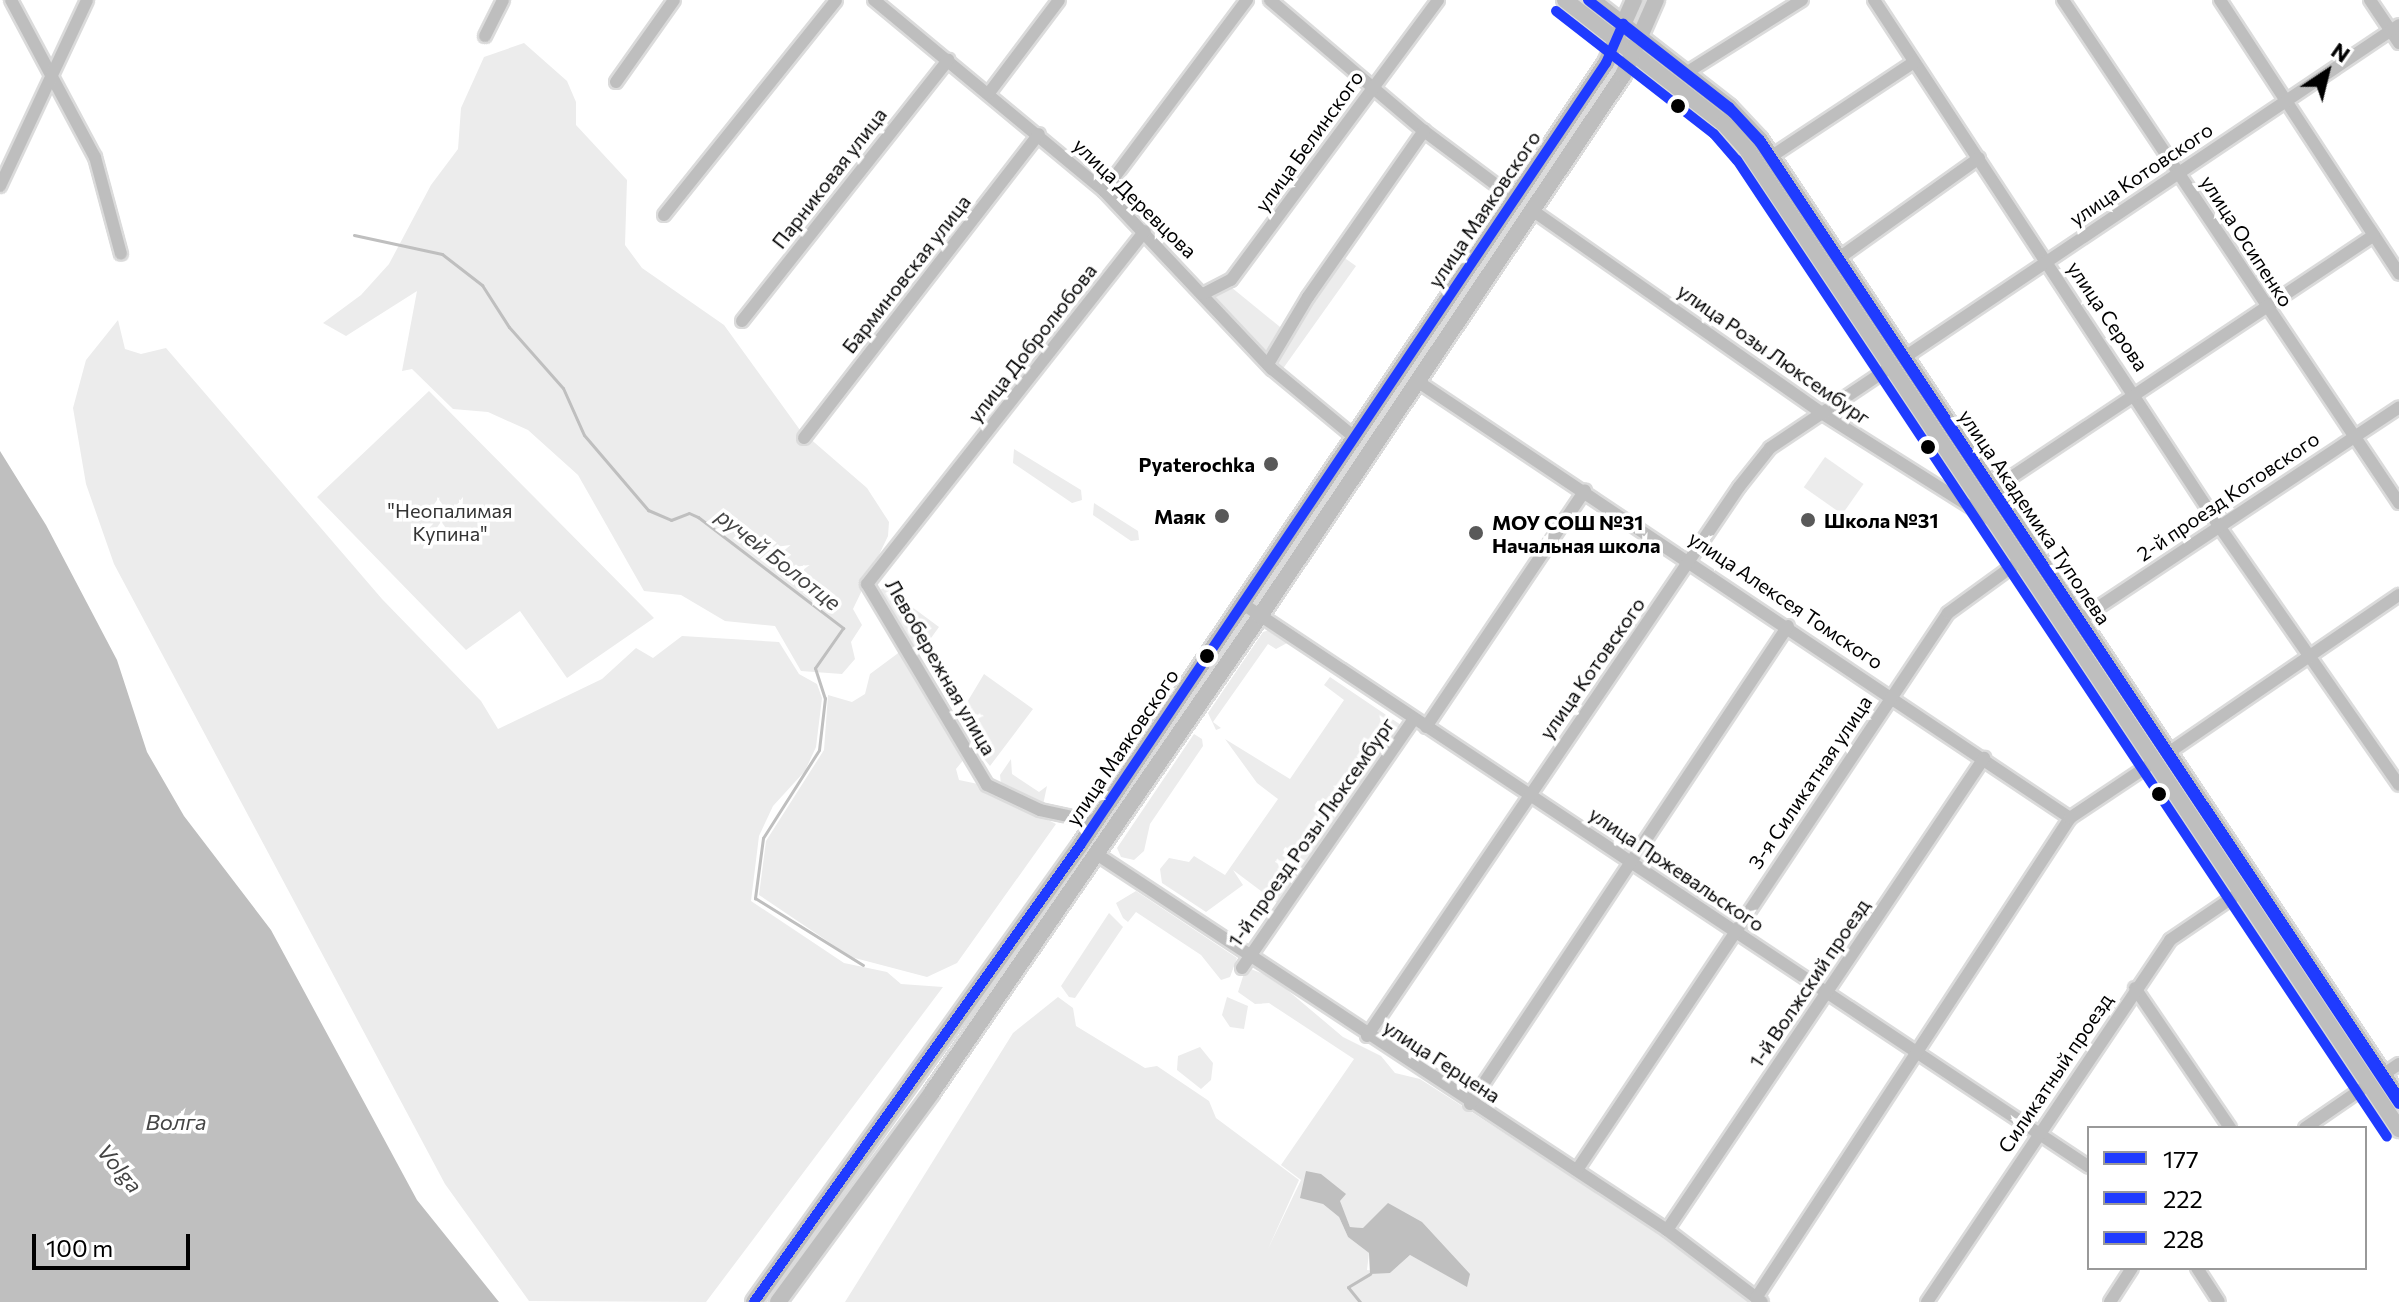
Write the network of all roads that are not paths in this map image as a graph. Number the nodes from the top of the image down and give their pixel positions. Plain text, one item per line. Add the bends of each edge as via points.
1 (11, 0) edge
2 (87, 0) edge
3 (503, 0) edge
4 (674, 0) edge
5 (836, 0) edge
6 (874, 0) edge
7 (1059, 0) edge
8 (1247, 0) edge
9 (1270, 0) edge
10 (1438, 0) edge
11 (1565, 0) edge
12 (1592, 0) edge
13 (1634, 0) edge
14 (1656, 0) edge
15 (1802, 0) edge
16 (1874, 0) edge
17 (2063, 0) edge
18 (2220, 0) edge
19 (2370, 0) edge
20 (2395, 28) edge
21 (1619, 32) junction
22 (485, 36) dead end
23 (2399, 43) edge
24 (1637, 46) junction
25 (948, 60) junction
26 (1914, 62) junction
27 (1686, 73) junction
28 (50, 78) junction
29 (616, 82) dead end
30 (1372, 88) junction
31 (989, 93) junction
32 (2285, 102) junction
33 (1424, 131) junction
34 (1039, 134) junction
35 (1772, 156) junction
36 (1979, 158) junction
37 (2178, 172) junction
38 (0, 186) edge
39 (1104, 191) junction
40 (1515, 199) junction
41 (1532, 210) junction
42 (664, 215) dead end
43 (1145, 231) junction
44 (2374, 235) junction
45 (121, 254) dead end
46 (1839, 258) junction
47 (2046, 261) junction
48 (2399, 274) edge
49 (1203, 294) junction
50 (2267, 306) junction
51 (742, 321) dead end
52 (1899, 362) junction
53 (1268, 364) junction
54 (1417, 381) junction
55 (2136, 395) junction
56 (2399, 407) edge
57 (1823, 414) junction
58 (2354, 437) junction
59 (804, 438) dead end
60 (1355, 438) junction
61 (951, 480) joint
62 (1585, 490) junction
63 (1992, 490) junction
64 (2399, 503) edge
65 (2004, 521) junction
66 (2219, 526) junction
67 (1690, 560) junction
68 (2021, 560) junction
69 (2399, 595) edge
70 (1243, 604) junction
71 (1260, 616) junction
72 (2079, 620) junction
73 (1788, 626) junction
74 (2309, 654) junction
75 (1892, 695) junction
76 (1414, 719) junction
77 (1426, 727) junction
78 (2162, 757) junction
79 (1984, 758) junction
80 (2399, 785) edge
81 (1528, 795) junction
82 (2070, 818) junction
83 (1096, 822) junction
84 (1098, 855) junction
85 (1631, 863) junction
86 (2242, 891) junction
87 (1735, 932) junction
88 (1251, 955) junction
89 (1242, 968) dead end
90 (2135, 988) junction
91 (1826, 993) junction
92 (1367, 1036) junction
93 (1919, 1054) junction
94 (2399, 1064) edge
95 (2366, 1079) junction
96 (2391, 1086) edge
97 (1470, 1104) junction
98 (2229, 1126) edge
99 (2307, 1126) edge
100 (2399, 1129) edge
101 (2039, 1134) junction
102 (2087, 1166) edge
103 (1577, 1170) junction
104 (1667, 1230) junction
105 (2131, 1270) edge
106 (2198, 1270) edge
107 (1759, 1300) edge
108 (754, 1302) edge
109 (778, 1302) edge
110 (1927, 1302) edge
111 (2110, 1302) edge
112 (2219, 1302) edge

1 - 28 street
2 - 28 street
3 - 22 street
4 - 29 street
5 - 42 street
6 - 25 street, улица Деревцова
7 - 31 street
8 - 39 street
9 - 30 street
10 - 30 street, улица Белинского
11 - 21 main road, улица Академика Туполева
12 - 21 main road, улица Академика Туполева
13 - 21 main road, улица Маяковского
14 - 24 main road, улица Маяковского
15 - 27 street
16 - 26 street, улица Серова
17 - 37 street, улица Осипенко
18 - 32 street
19 - 20 street
20 - 23 street
20 - 32 street, улица Котовского
21 - 24 main road, улица Академика Туполева
21 - 40 main road, улица Маяковского via 1606,63
24 - 27 main road, улица Академика Туполева
24 - 41 main road, улица Маяковского
24 - 52 main road, улица Академика Туполева via 1737,136
25 - 31 street, улица Деревцова
25 - 51 street, Парниковая улица
26 - 35 street
26 - 36 street, улица Серова
27 - 35 main road, улица Академика Туполева via 1737,114
28 - 38 street
28 - 45 street via 95,157
30 - 33 street
30 - 49 street, улица Белинского via 1231,280
31 - 34 street, улица Деревцова
32 - 37 street, улица Котовского
32 - 44 street
33 - 40 street
33 - 53 street via 1308,297
34 - 39 street, улица Деревцова
34 - 59 street, Барминовская улица
35 - 46 main road, улица Академика Туполева
36 - 46 street
36 - 47 street, улица Серова
37 - 47 street, улица Котовского
37 - 50 street, улица Осипенко
39 - 43 street, улица Деревцова
40 - 60 main road, улица Маяковского
41 - 54 main road, улица Маяковского
41 - 57 street, улица Розы Люксембург
43 - 49 street, улица Деревцова
43 - 61 street, улица Добролюбова
44 - 48 street
44 - 50 street
46 - 52 main road, улица Академика Туполева
47 - 52 street, улица Котовского
47 - 55 street, улица Серова
49 - 53 street, улица Деревцова
50 - 55 street
50 - 58 street, улица Осипенко
52 - 57 street, улица Котовского
52 - 63 main road, улица Академика Туполева
52 - 65 main road, улица Академика Туполева
53 - 60 street, улица Деревцова
54 - 62 street, улица Алексея Томского
54 - 71 main road, улица Маяковского
55 - 63 street
55 - 66 street, улица Серова
56 - 58 street, 2-й проезд Котовского
57 - 65 street, улица Розы Люксембург
57 - 67 street, улица Котовского via 1770,448
58 - 64 street, улица Осипенко
58 - 66 street, 2-й проезд Котовского
60 - 70 main road, улица Маяковского
61 - 83 street, Левобережная улица via 867,584 987,785 1040,810
62 - 67 street, улица Алексея Томского
62 - 77 street, 1-й проезд Розы Люксембург
63 - 65 main road, улица Академика Туполева
65 - 68 main road, улица Академика Туполева
65 - 72 main road, улица Академика Туполева
66 - 72 street, 2-й проезд Котовского
66 - 74 street, улица Серова
67 - 73 street, улица Алексея Томского
67 - 81 street, улица Котовского
68 - 75 street, 3-я Силикатная улица via 1948,613
68 - 78 main road, улица Академика Туполева
69 - 74 street
70 - 71 street, улица Пржевальского
70 - 83 main road, улица Маяковского
71 - 76 street, улица Пржевальского
71 - 84 main road, улица Маяковского
72 - 78 main road, улица Академика Туполева
73 - 75 street, улица Алексея Томского
73 - 85 street
74 - 78 street
74 - 80 street, улица Серова
75 - 79 street, улица Алексея Томского
75 - 87 street, 3-я Силикатная улица
76 - 77 street, улица Пржевальского
76 - 88 street, 1-й проезд Розы Люксембург
77 - 81 street, улица Пржевальского
78 - 82 street
78 - 86 main road, улица Академика Туполева
78 - 96 main road, улица Академика Туполева
79 - 82 street, улица Алексея Томского
79 - 91 street, 1-й Волжский проезд
81 - 85 street, улица Пржевальского
81 - 92 street, улица Котовского
82 - 93 street
83 - 108 main road, улица Маяковского
84 - 88 street, улица Герцена
84 - 109 main road, улица Маяковского
85 - 87 street, улица Пржевальского
85 - 97 street
86 - 90 street, Силикатный проезд via 2170,940
86 - 95 main road, улица Академика Туполева
87 - 91 street, улица Пржевальского
87 - 103 street, 3-я Силикатная улица
88 - 89 street, 1-й проезд Розы Люксембург
88 - 92 street, улица Герцена
90 - 98 street
90 - 101 street, Силикатный проезд
91 - 93 street, улица Пржевальского
91 - 104 street, 1-й Волжский проезд
92 - 97 street, улица Герцена
93 - 101 street, улица Пржевальского
93 - 107 street
94 - 96 street
95 - 96 main road
95 - 99 street
95 - 100 main road, улица Академика Туполева
97 - 103 street, улица Герцена
101 - 102 street, улица Пржевальского
101 - 110 street, Силикатный проезд
103 - 104 street, улица Герцена
104 - 107 street, улица Герцена
105 - 111 street
106 - 112 street

